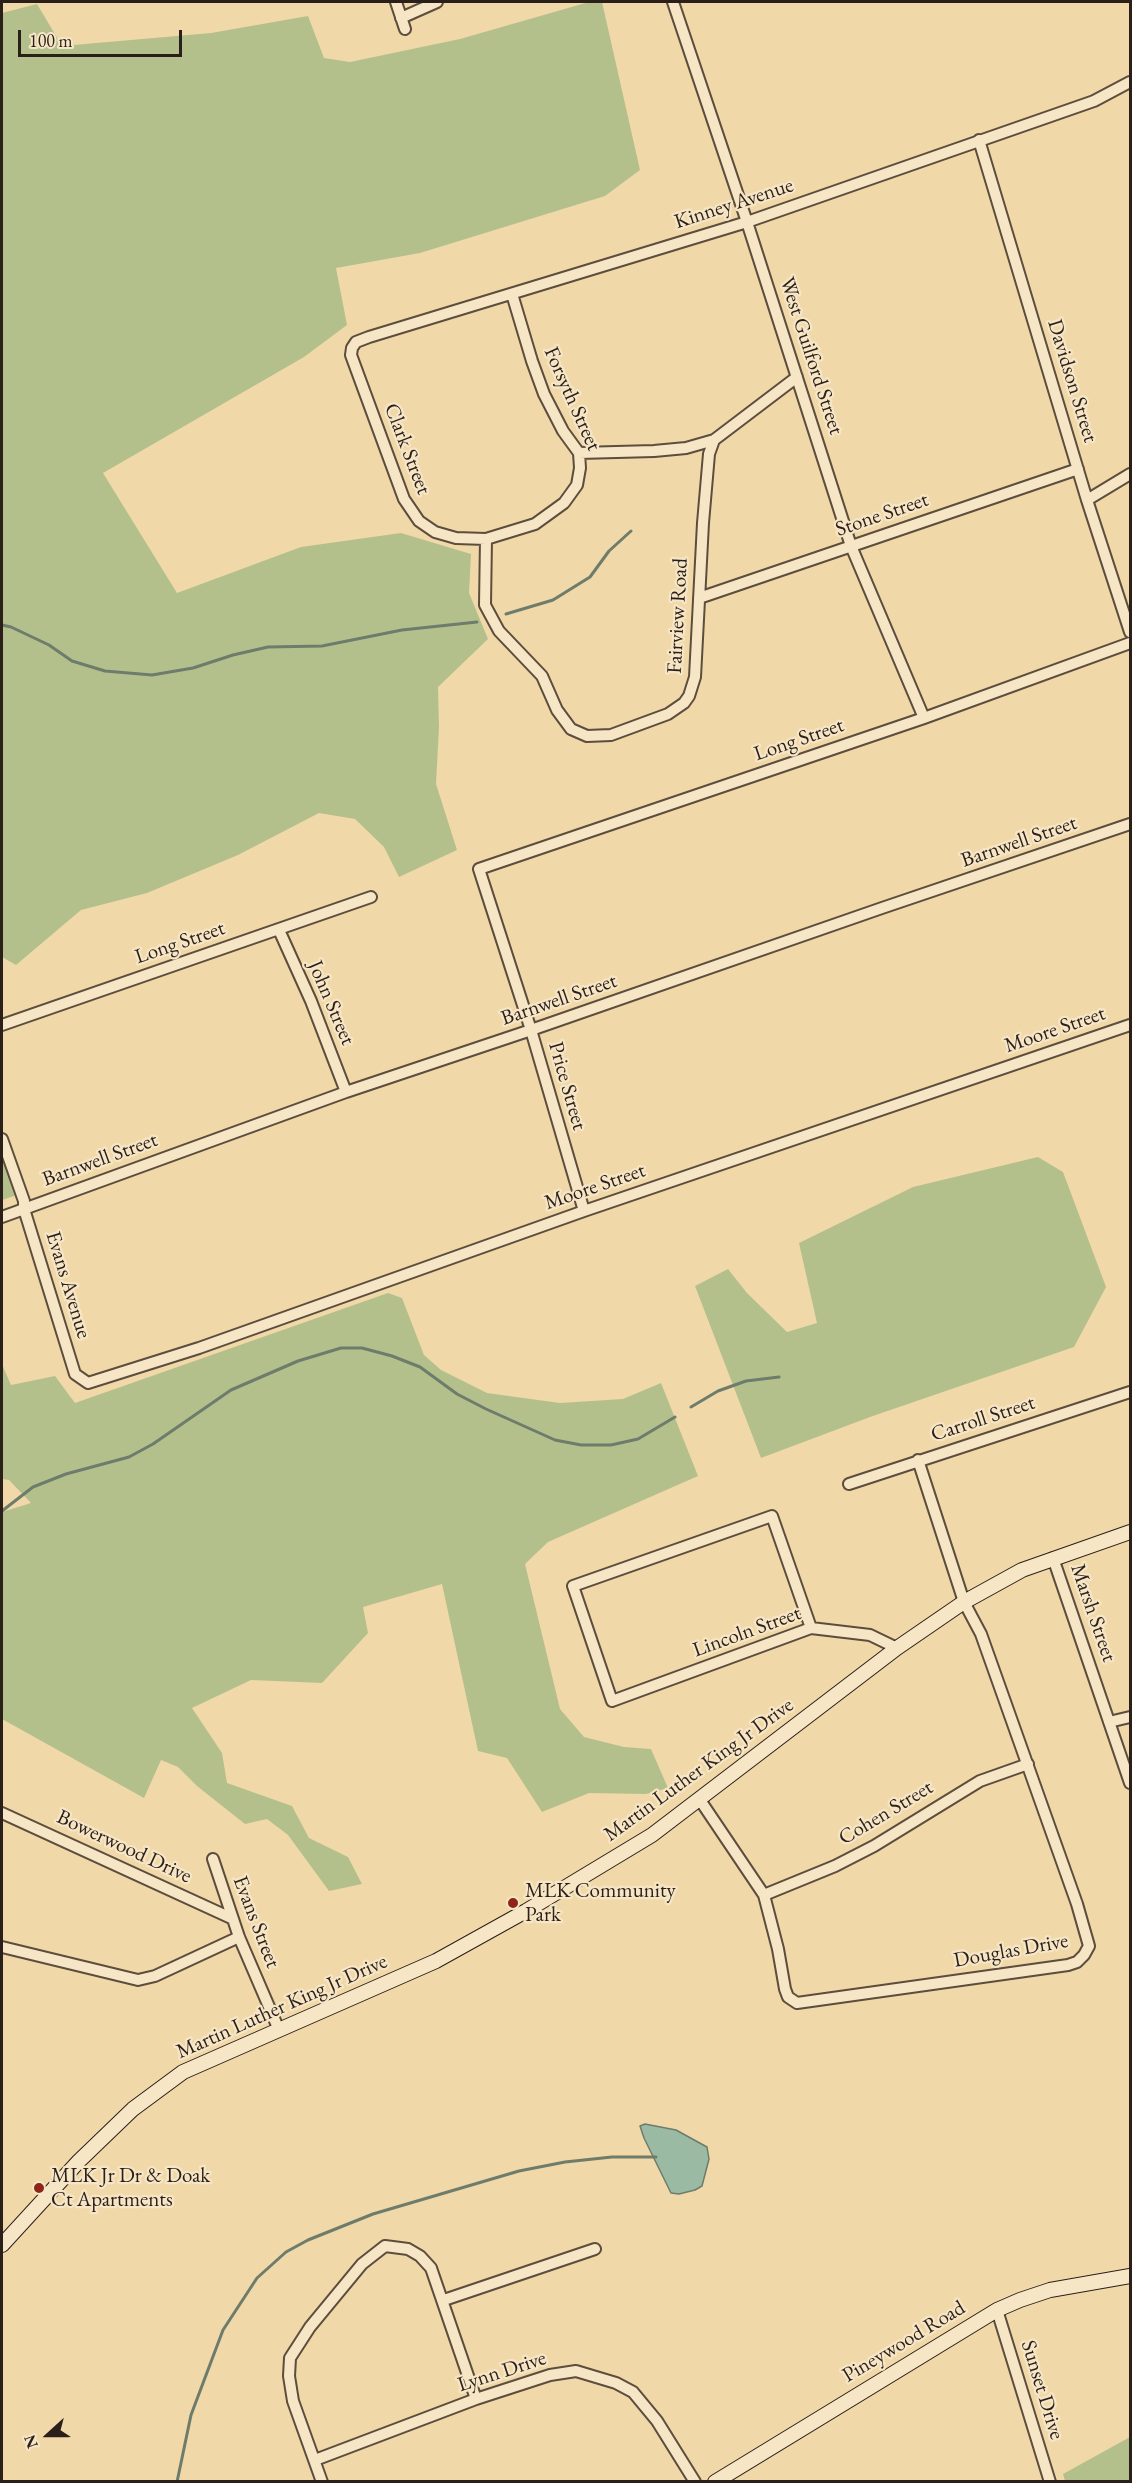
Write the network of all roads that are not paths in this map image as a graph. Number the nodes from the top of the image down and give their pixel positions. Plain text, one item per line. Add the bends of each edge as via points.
1 (396, 2) edge
2 (438, 2) edge
3 (673, 2) edge
4 (401, 18) junction
5 (405, 29) dead end
6 (1131, 82) edge
7 (979, 140) junction
8 (747, 222) junction
9 (512, 294) junction
10 (351, 355) joint
11 (797, 377) junction
12 (714, 440) junction
13 (579, 453) junction
14 (1078, 469) junction
15 (1131, 474) edge
16 (1087, 500) junction
17 (486, 539) junction
18 (851, 546) junction
19 (699, 598) junction
20 (1131, 632) edge
21 (1131, 643) edge
22 (924, 718) junction
23 (1131, 824) edge
24 (479, 869) joint
25 (371, 897) dead end
26 (279, 930) junction
27 (2, 1025) edge
28 (1131, 1025) edge
29 (531, 1030) junction
30 (346, 1092) junction
31 (2, 1139) edge
32 (24, 1209) junction
33 (584, 1211) junction
34 (2, 1217) edge
35 (75, 1374) joint
36 (1131, 1392) edge
37 (918, 1460) junction
38 (849, 1484) dead end
39 (1131, 1532) edge
40 (1053, 1558) junction
41 (964, 1602) junction
42 (810, 1628) junction
43 (897, 1648) junction
44 (1131, 1718) edge
45 (1109, 1722) junction
46 (1028, 1764) junction
47 (1131, 1784) edge
48 (700, 1800) junction
49 (2, 1813) edge
50 (213, 1859) dead end
51 (764, 1895) junction
52 (231, 1918) junction
53 (238, 1937) junction
54 (2, 1947) edge
55 (279, 2030) junction
56 (2, 2245) edge
57 (595, 2249) dead end
58 (1131, 2276) edge
59 (444, 2300) junction
60 (997, 2310) junction
61 (476, 2399) junction
62 (315, 2460) junction
63 (322, 2481) edge
64 (695, 2481) edge
65 (715, 2481) edge
66 (1050, 2481) edge

1 - 4 street
2 - 4 street
3 - 8 street, West Guilford Street
4 - 5 street
6 - 7 street, Kinney Avenue via 1094,101
7 - 8 street, Kinney Avenue
7 - 14 street, Davidson Street
8 - 9 street, Kinney Avenue
8 - 11 street, West Guilford Street
9 - 10 street, Kinney Avenue via 369,337 356,342
9 - 13 street, Forsyth Street via 544,394
10 - 17 street, Clark Street via 410,511 435,532 456,538
11 - 12 street
11 - 18 street, West Guilford Street
12 - 13 street via 686,448
12 - 19 street, Fairview Road via 704,512
13 - 17 street, Forsyth Street via 577,485 564,502 535,524
14 - 16 street, Davidson Street
14 - 18 street, Stone Street
15 - 16 street
16 - 20 street, Davidson Street
17 - 19 street, Fairview Road via 485,605 492,620 542,676 563,720 571,729 587,736 625,731 668,714 684,703 695,677
18 - 19 street, Stone Street
18 - 22 street, West Guilford Street
21 - 22 street, Long Street
22 - 24 street, Long Street
23 - 29 street, Barnwell Street
24 - 29 street, Price Street
25 - 26 street, Long Street
26 - 27 street, Long Street
26 - 30 street, John Street
28 - 33 street, Moore Street
29 - 30 street, Barnwell Street
29 - 33 street, Price Street
30 - 32 street, Barnwell Street
31 - 32 street, Evans Avenue
32 - 34 street, Barnwell Street
32 - 35 street, Evans Avenue
33 - 35 street, Moore Street via 99,1381 88,1383
36 - 37 street, Carroll Street
37 - 38 street, Carroll Street
37 - 41 street, Douglas Drive
39 - 40 street, Martin Luther King Jr Drive
40 - 41 street, Martin Luther King Jr Drive
40 - 45 street, Marsh Street
41 - 43 street, Martin Luther King Jr Drive
41 - 46 street, Douglas Drive via 981,1634
42 - 42 street, Lincoln Street via 772,1516 573,1586 612,1701
42 - 43 street, Lincoln Street via 870,1635
43 - 48 street, Martin Luther King Jr Drive
44 - 45 street
45 - 47 street, Marsh Street
46 - 51 street, Cohen Street via 980,1781 874,1846
46 - 51 street, Douglas Drive via 1087,1936 1089,1946 1077,1962 797,2003 785,1989
48 - 51 street, Douglas Drive
48 - 55 street, Martin Luther King Jr Drive via 652,1835 436,1961
49 - 52 street, Bowerwood Drive
50 - 52 street, Evans Street
52 - 53 street, Evans Street
53 - 54 street via 155,1976 138,1980
53 - 55 street, Evans Street
55 - 56 street, Martin Luther King Jr Drive via 183,2072 133,2109
57 - 59 street
58 - 60 street, Pineywood Road via 1050,2290
59 - 61 street
59 - 62 street via 432,2268 420,2256 408,2249 385,2246 362,2264 310,2327 290,2358 289,2376 292,2401
60 - 65 street, Pineywood Road
60 - 66 street, Sunset Drive
61 - 62 street, Lynn Drive
61 - 64 street, Lynn Drive via 550,2375 576,2371 616,2383 633,2392 645,2405
62 - 63 street

